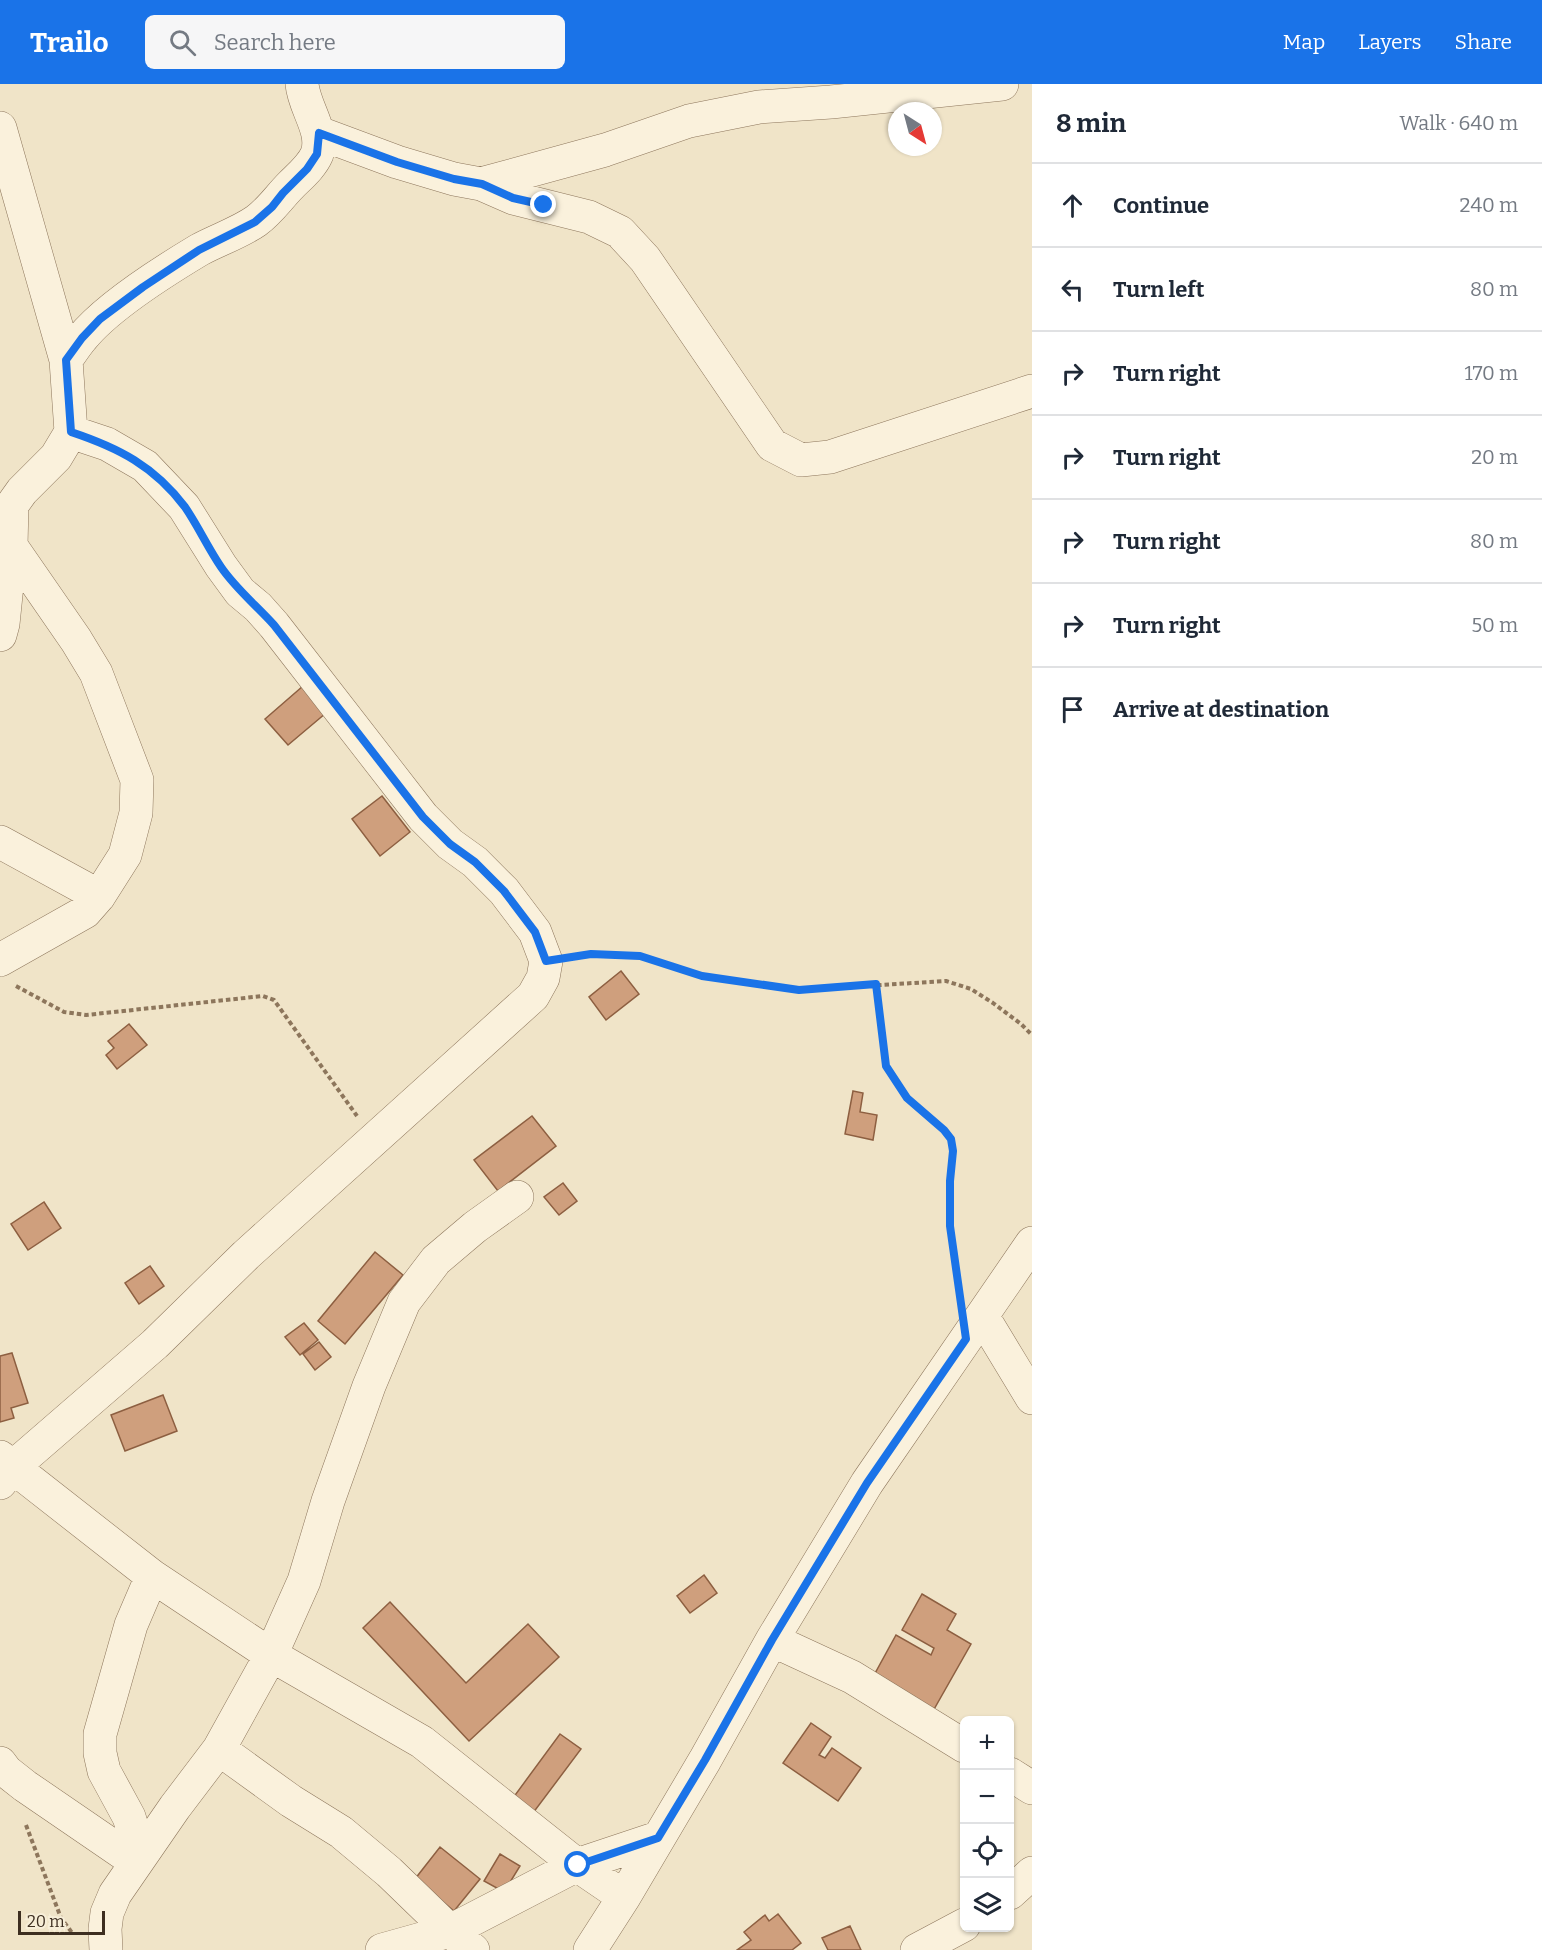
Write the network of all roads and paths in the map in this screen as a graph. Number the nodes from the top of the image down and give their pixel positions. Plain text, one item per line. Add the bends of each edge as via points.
1 (302, 84) edge
2 (1002, 84) edge
3 (0, 128) edge
4 (319, 133) junction
5 (482, 184) junction
6 (66, 360) junction
7 (1032, 391) edge
8 (71, 432) junction
9 (11, 546) junction
10 (0, 635) edge
11 (0, 842) edge
12 (99, 896) junction
13 (546, 961) junction
14 (4, 971) edge
15 (876, 984) junction
16 (1032, 1035) edge
17 (373, 1138) junction
18 (517, 1197) dead end
19 (1032, 1243) edge
20 (975, 1328) junction
21 (1032, 1398) edge
22 (4, 1469) edge
23 (152, 1576) junction
24 (772, 1640) junction
25 (271, 1655) junction
26 (960, 1744) edge
27 (219, 1749) junction
28 (0, 1763) edge
29 (1014, 1777) edge
30 (1032, 1788) edge
31 (23, 1817) dead end
32 (658, 1838) junction
33 (134, 1860) junction
34 (578, 1865) junction
35 (1032, 1873) edge
36 (1014, 1889) edge
37 (624, 1897) junction
38 (960, 1927) edge
39 (75, 1937) dead end
40 (461, 1940) edge
41 (106, 1950) edge
42 (382, 1950) edge
43 (590, 1950) edge
44 (917, 1950) edge

1 - 4 street
2 - 5 street via 759,108 689,122
3 - 6 street
4 - 5 street via 397,162
4 - 6 street via 317,154 272,207 255,222 199,250 143,287 100,319
5 - 7 street via 513,198 589,217 620,232 645,260 772,445 801,460 830,457
6 - 8 street
8 - 9 street via 56,457 12,505
8 - 13 street via 107,444 145,466 184,507 240,592 274,625 423,817 504,891 535,932
9 - 10 street
9 - 12 street via 96,673 137,780 136,813 125,855
11 - 12 street
12 - 14 street via 86,912
13 - 15 path via 591,954 640,956 702,976 799,990
13 - 17 street via 543,978 533,996
14 - 17 path via 64,1012 86,1015 263,996 274,1000
15 - 16 path via 946,981 971,989
15 - 20 path via 886,1066 907,1098 951,1139 950,1226
17 - 22 street via 155,1344
18 - 25 street via 436,1260 404,1302 369,1386 304,1581
19 - 20 street
20 - 21 street
20 - 24 street via 867,1483
22 - 23 street
23 - 25 street
23 - 33 street via 131,1625 100,1734 104,1771 134,1833
24 - 26 street via 852,1677
24 - 32 street
25 - 27 street
25 - 34 street via 422,1742
27 - 33 street
27 - 40 street via 341,1832
28 - 33 street via 25,1786
29 - 30 street
31 - 39 path via 62,1918
32 - 34 street
32 - 37 street
33 - 41 street via 107,1913
34 - 37 street
34 - 40 street
35 - 36 street
37 - 43 street
38 - 44 street
40 - 42 street

